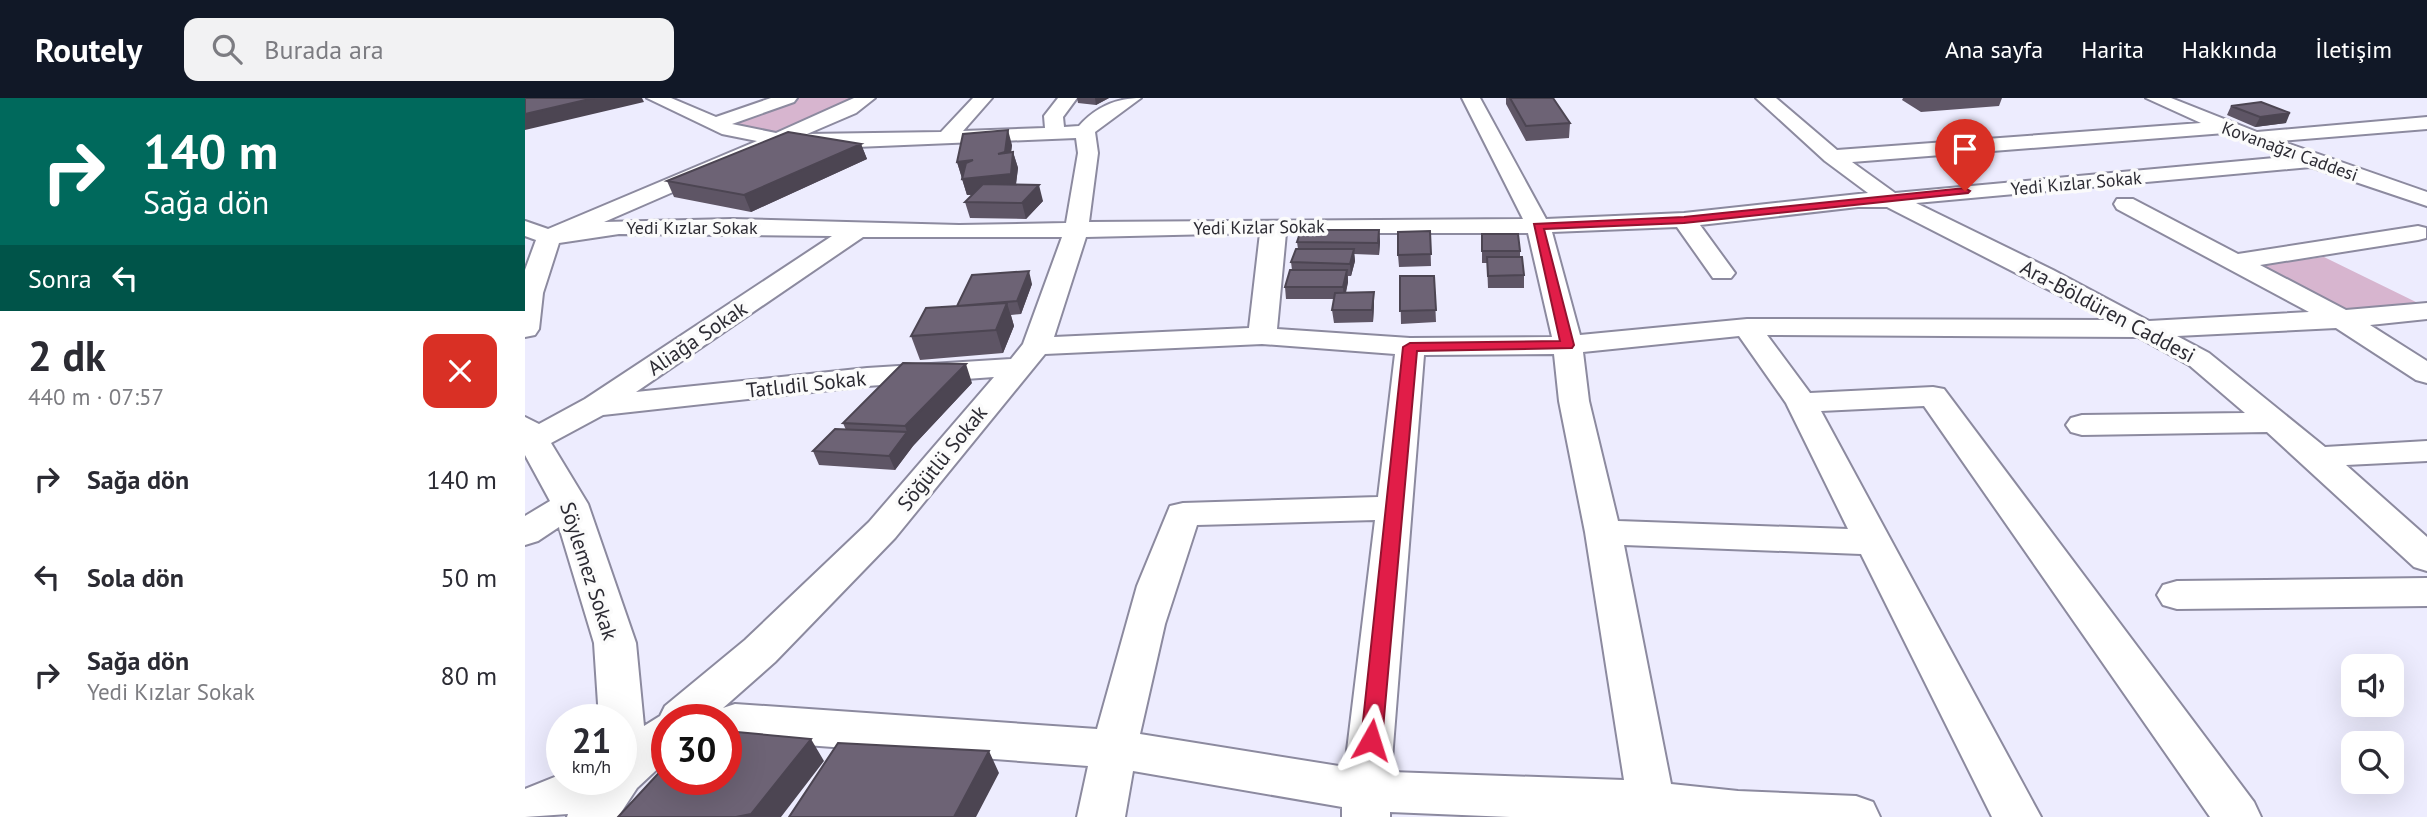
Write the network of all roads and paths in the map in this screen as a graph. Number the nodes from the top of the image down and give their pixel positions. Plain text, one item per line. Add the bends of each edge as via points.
1 (656, 98) edge
2 (788, 98) edge
3 (866, 98) edge
4 (983, 98) edge
5 (1068, 98) edge
6 (1132, 98) edge
7 (1471, 98) edge
8 (1765, 98) edge
9 (2155, 98) edge
10 (715, 124) junction
11 (2427, 124) edge
12 (2226, 127) junction
13 (2379, 127) junction
14 (1070, 132) junction
15 (947, 137) junction
16 (2252, 138) junction
17 (778, 139) junction
18 (2427, 143) edge
19 (1832, 157) junction
20 (2312, 161) junction
21 (2427, 199) edge
22 (1891, 200) junction
23 (2125, 204) dead end
24 (1684, 220) junction
25 (1275, 226) junction
26 (1538, 226) junction
27 (525, 228) edge
28 (858, 229) junction
29 (1076, 232) junction
30 (2418, 233) dead end
31 (540, 251) edge
32 (2234, 262) junction
33 (1722, 273) dead end
34 (2427, 311) edge
35 (2342, 319) junction
36 (1747, 327) junction
37 (525, 329) edge
38 (2148, 329) junction
39 (1262, 336) junction
40 (1568, 345) junction
41 (1410, 347) junction
42 (1027, 356) junction
43 (2427, 374) edge
44 (1801, 403) junction
45 (596, 407) junction
46 (2276, 422) junction
47 (2082, 425) dead end
48 (529, 434) edge
49 (2427, 451) edge
50 (2317, 457) junction
51 (570, 504) junction
52 (1395, 508) junction
53 (1603, 532) junction
54 (525, 533) edge
55 (1876, 542) junction
56 (2427, 558) edge
57 (2427, 592) edge
58 (2177, 595) dead end
59 (616, 704) edge
60 (698, 704) edge
61 (742, 722) edge
62 (651, 745) edge
63 (1114, 749) junction
64 (637, 757) edge
65 (565, 795) edge
66 (604, 795) edge
67 (1651, 802) junction
68 (1366, 804) edge
69 (525, 811) edge
70 (1738, 815) edge
71 (591, 817) edge
72 (1101, 817) edge
73 (1856, 817) edge
74 (2017, 817) edge
75 (2237, 817) edge

1 - 10 street
2 - 10 street
3 - 17 street, Yedi Kızlar Sokak
4 - 15 street
5 - 14 street, Söğütlü Sokak via 1053,116
6 - 14 street
7 - 26 street
8 - 19 street, Ara-Böldüren Caddesi
9 - 12 street, Kovanağzı Caddesi
10 - 17 street
11 - 13 street
12 - 16 street, Kovanağzı Caddesi
12 - 19 street
13 - 16 street
13 - 18 street
14 - 15 street
14 - 29 street, Söğütlü Sokak via 1088,153
15 - 17 street
16 - 20 street, Kovanağzı Caddesi
17 - 31 street, Yedi Kızlar Sokak
19 - 22 street, Ara-Böldüren Caddesi
20 - 21 street, Kovanağzı Caddesi
20 - 22 street, Yedi Kızlar Sokak
22 - 24 street, Yedi Kızlar Sokak
22 - 38 street, Ara-Böldüren Caddesi
23 - 32 street
24 - 26 street, Yedi Kızlar Sokak
24 - 33 street
25 - 26 street, Yedi Kızlar Sokak
25 - 29 street, Yedi Kızlar Sokak
25 - 39 street
26 - 40 street
27 - 31 street
28 - 29 street, Yedi Kızlar Sokak
28 - 31 street, Yedi Kızlar Sokak via 619,227
28 - 45 street, Aliağa Sokak
29 - 42 street, Söğütlü Sokak
30 - 32 street
31 - 37 street
32 - 35 street
34 - 35 street, Tatlıdil Sokak
35 - 38 street, Tatlıdil Sokak
35 - 43 street
36 - 38 street, Tatlıdil Sokak
36 - 40 street, Tatlıdil Sokak
36 - 44 street
38 - 46 street, Ara-Böldüren Caddesi via 2199,359
39 - 41 street, Tatlıdil Sokak
39 - 42 street, Tatlıdil Sokak
40 - 41 street, Tatlıdil Sokak
40 - 53 street via 1574,401
41 - 52 street
42 - 45 street, Tatlıdil Sokak
42 - 60 street, Söğütlü Sokak via 883,530 760,651
44 - 55 street
44 - 75 street via 1933,396
45 - 48 street, Aliağa Sokak
46 - 47 street
46 - 50 street, Ara-Böldüren Caddesi
48 - 51 street, Söylemez Sokak
49 - 50 street
50 - 56 street, Ara-Böldüren Caddesi
51 - 54 street
51 - 59 street, Söylemez Sokak via 615,643
52 - 63 street via 1183,514 1166,553
52 - 68 street
53 - 55 street
53 - 67 street
55 - 74 street
57 - 58 street
61 - 63 street
62 - 64 street
63 - 68 street
63 - 72 street
65 - 69 street
66 - 71 street
67 - 68 street
67 - 70 street
70 - 73 street

